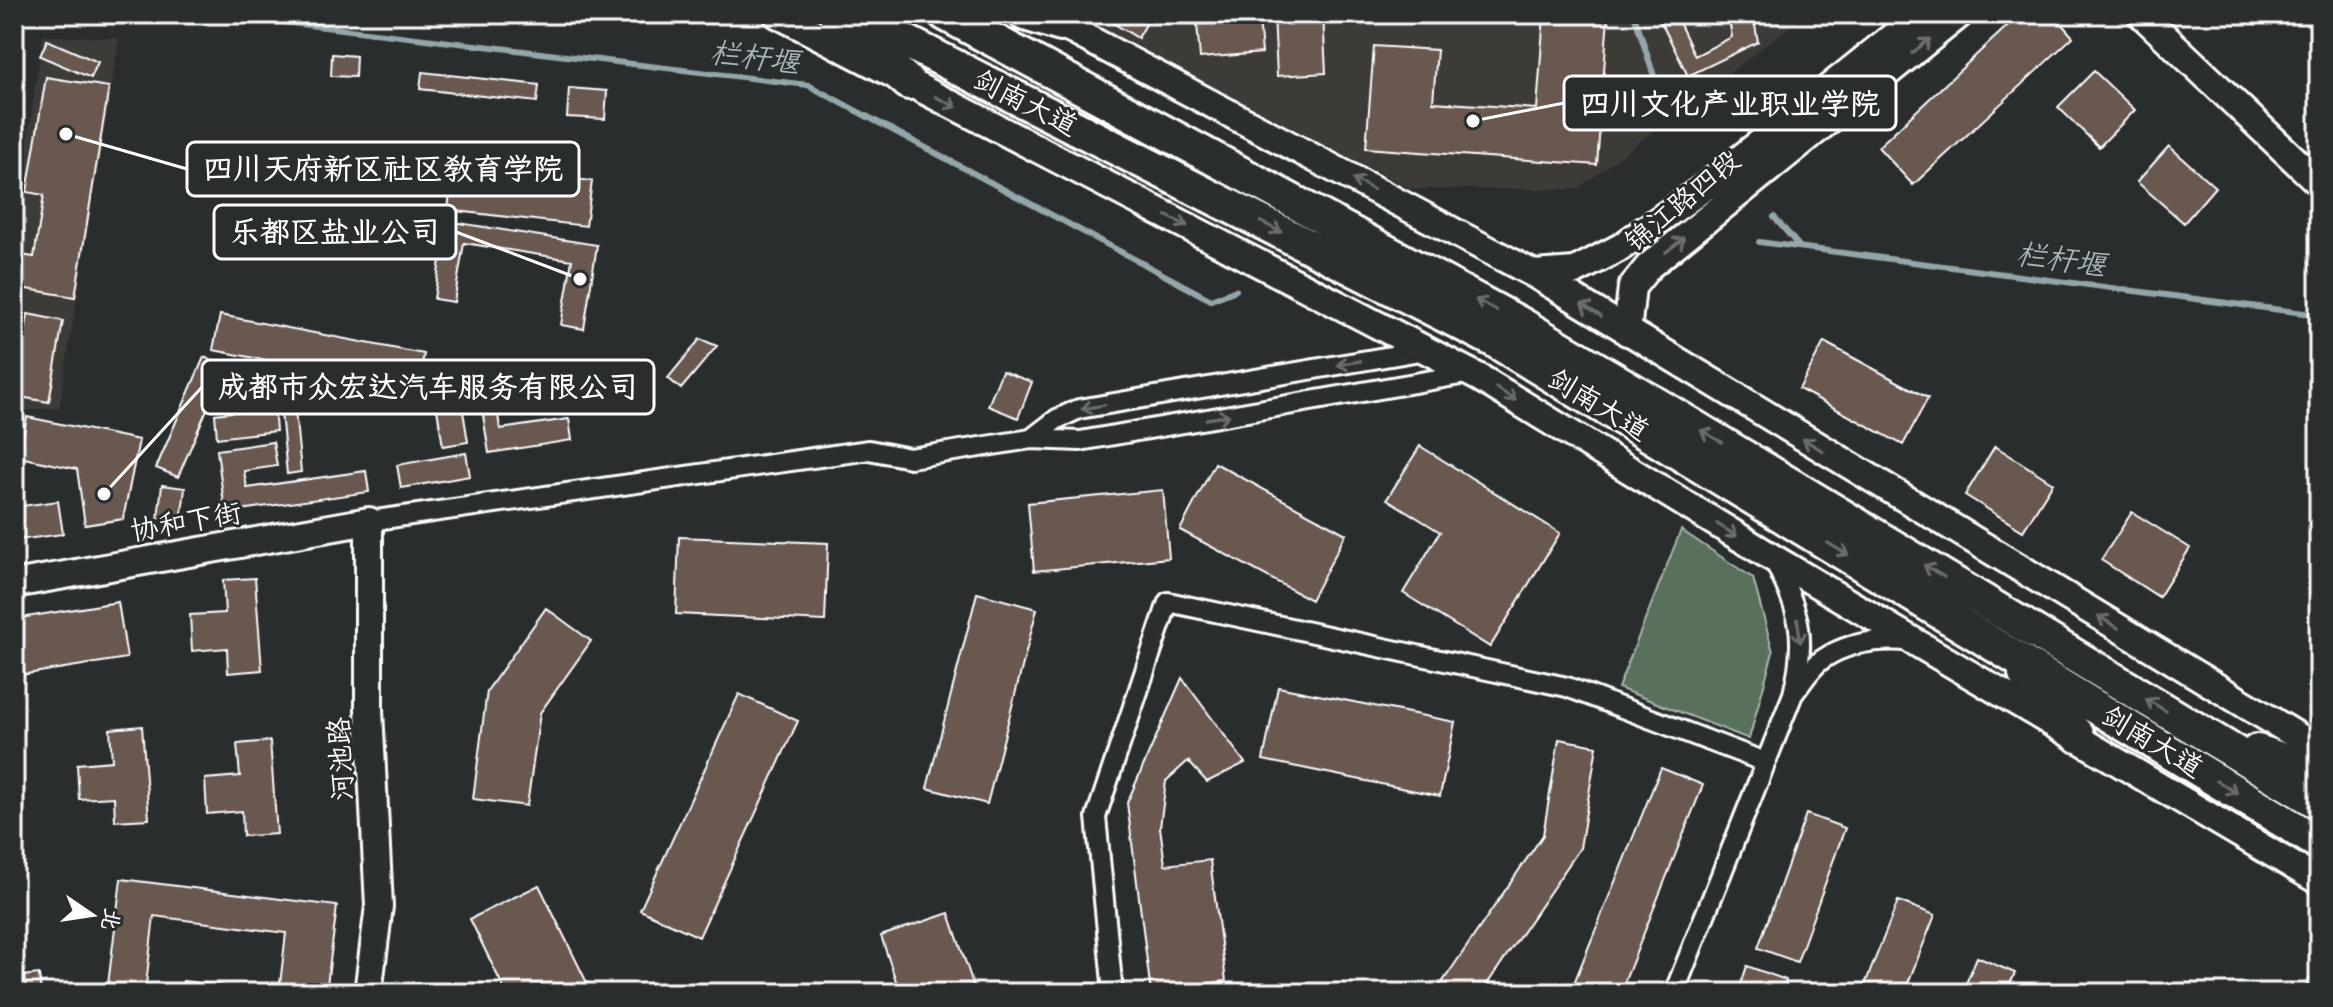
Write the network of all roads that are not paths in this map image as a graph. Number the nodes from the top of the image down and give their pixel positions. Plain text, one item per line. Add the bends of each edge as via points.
1 (777, 14) edge
2 (831, 14) edge
3 (852, 14) edge
4 (945, 14) edge
5 (1025, 14) edge
6 (1921, 14) edge
7 (1960, 14) edge
8 (2141, 14) edge
9 (1051, 19) edge
10 (909, 83) junction
11 (2319, 183) edge
12 (1534, 274) junction
13 (1627, 332) junction
14 (1426, 350) junction
15 (1472, 373) junction
16 (1031, 439) junction
17 (369, 521) junction
18 (1773, 558) junction
19 (14, 584) edge
20 (1913, 641) junction
21 (2005, 651) junction
22 (1793, 694) junction
23 (2205, 734) junction
24 (2078, 736) junction
25 (2319, 749) edge
26 (1765, 762) junction
27 (2319, 772) edge
28 (2319, 803) edge
29 (2319, 843) edge
30 (2319, 881) edge
31 (2319, 984) edge
32 (368, 993) edge
33 (1113, 993) edge
34 (1674, 993) edge
35 (2315, 993) edge

1 - 10 main road
2 - 10 highway
3 -> 21 highway, 剑南大道 via 1495,341
23 -> 4 highway, 剑南大道 via 1521,324
5 - 9 highway
6 - 12 main road, 锦江路四段 via 1705,187 1621,247 1575,271
13 -> 7 main road, 锦江路四段 via 1632,287 1649,266
8 - 11 main road
12 -> 9 main road
10 -> 14 main road
13 -> 12 main road
25 -> 13 main road
14 - 15 main road
14 -> 16 street via 1079,409
16 -> 15 street via 1080,441
15 -> 18 main road
16 - 17 street via 910,458 869,450
17 - 19 main road, 协和下街
17 - 32 main road, 河池路 via 369,710 379,906
18 - 20 main road
18 -> 22 street via 1800,627 1801,659
20 - 22 street via 1854,646 1821,660
20 - 24 main road
21 - 24 highway
21 -> 29 highway, 剑南大道
22 - 26 street
23 - 27 highway
23 - 28 highway, 剑南大道
24 - 30 main road
26 - 33 street via 1567,687 1168,602 1096,817
26 - 34 street
31 - 35 street

